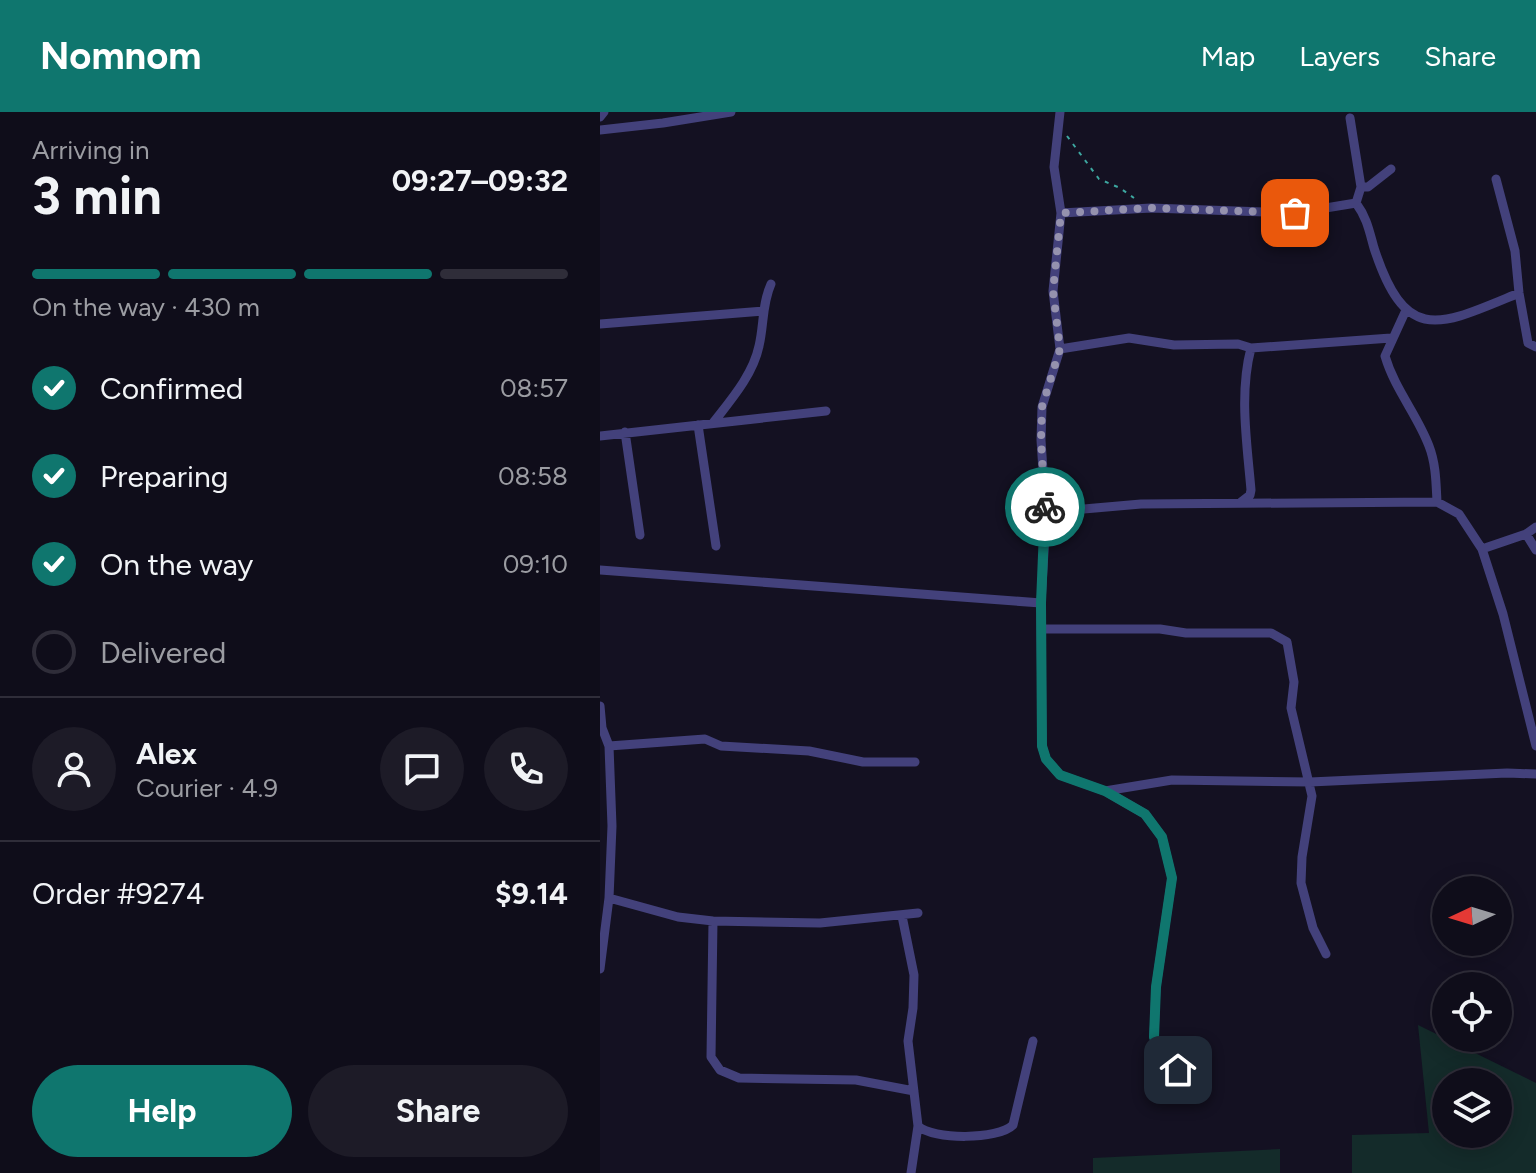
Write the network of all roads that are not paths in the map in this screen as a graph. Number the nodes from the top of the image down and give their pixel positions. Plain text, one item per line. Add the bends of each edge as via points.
1 (604, 112) edge
2 (731, 112) edge
3 (1060, 112) edge
4 (600, 117) edge
5 (1350, 118) dead end
6 (600, 130) edge
7 (1391, 169) dead end
8 (1496, 179) dead end
9 (1361, 187) junction
10 (1356, 203) junction
11 (1061, 213) junction
12 (771, 284) dead end
13 (1519, 293) junction
14 (1406, 310) junction
15 (764, 311) junction
16 (600, 324) edge
17 (1391, 338) junction
18 (1536, 347) edge
19 (1251, 348) junction
20 (1060, 349) junction
21 (826, 411) dead end
22 (713, 423) junction
23 (698, 425) junction
24 (625, 432) junction
25 (600, 436) edge
26 (1241, 502) junction
27 (1437, 502) junction
28 (1046, 517) junction
29 (1536, 527) edge
30 (1526, 534) junction
31 (640, 535) dead end
32 (716, 546) dead end
33 (1482, 549) junction
34 (1536, 550) edge
35 (600, 570) edge
36 (1041, 603) junction
37 (1042, 629) junction
38 (600, 706) edge
39 (609, 746) junction
40 (1536, 746) edge
41 (915, 762) dead end
42 (1536, 774) edge
43 (1310, 782) junction
44 (1105, 791) junction
45 (609, 898) junction
46 (918, 913) dead end
47 (902, 916) junction
48 (713, 921) junction
49 (1326, 954) dead end
50 (600, 969) edge
51 (1033, 1041) dead end
52 (1192, 1082) dead end
53 (914, 1091) junction
54 (918, 1126) junction
55 (911, 1173) edge

1 - 4 street
2 - 6 street
3 - 11 street via 1054,167
5 - 9 street
7 - 9 street
8 - 13 street via 1515,251
9 - 10 street
10 - 11 street via 1295,213 1151,208
10 - 14 street via 1367,217 1387,278
11 - 20 street via 1053,291
12 - 15 street
13 - 14 street via 1444,320 1417,319
13 - 18 street via 1528,343
14 - 17 street
15 - 16 street
15 - 22 street via 752,365
17 - 19 street
17 - 27 street via 1385,356 1428,444
19 - 20 street via 1129,338
19 - 26 street via 1244,411 1251,490
20 - 28 street via 1042,407
21 - 22 street
22 - 23 street
23 - 24 street
23 - 32 street
24 - 25 street
24 - 31 street
26 - 27 street
26 - 28 street via 1115,506
27 - 33 street via 1459,514
28 - 36 street
29 - 30 street
30 - 33 street
30 - 34 street
33 - 40 street
35 - 36 street
36 - 37 street
37 - 43 street via 1279,637 1287,642 1294,682 1291,708
37 - 44 street via 1046,759 1060,775
38 - 39 street
39 - 41 street via 705,739 721,746 809,751 863,762
39 - 45 street
42 - 43 street
43 - 44 street via 1172,780
43 - 49 street via 1301,883
44 - 52 street via 1145,814 1162,837 1172,878 1154,1037 1163,1058
45 - 48 street
45 - 50 street
46 - 47 street
47 - 48 street via 820,923
47 - 53 street via 914,975 908,1041
48 - 53 street via 711,1057 720,1070 739,1078 856,1080
51 - 54 street via 1007,1132 964,1136
53 - 54 street
54 - 55 street

